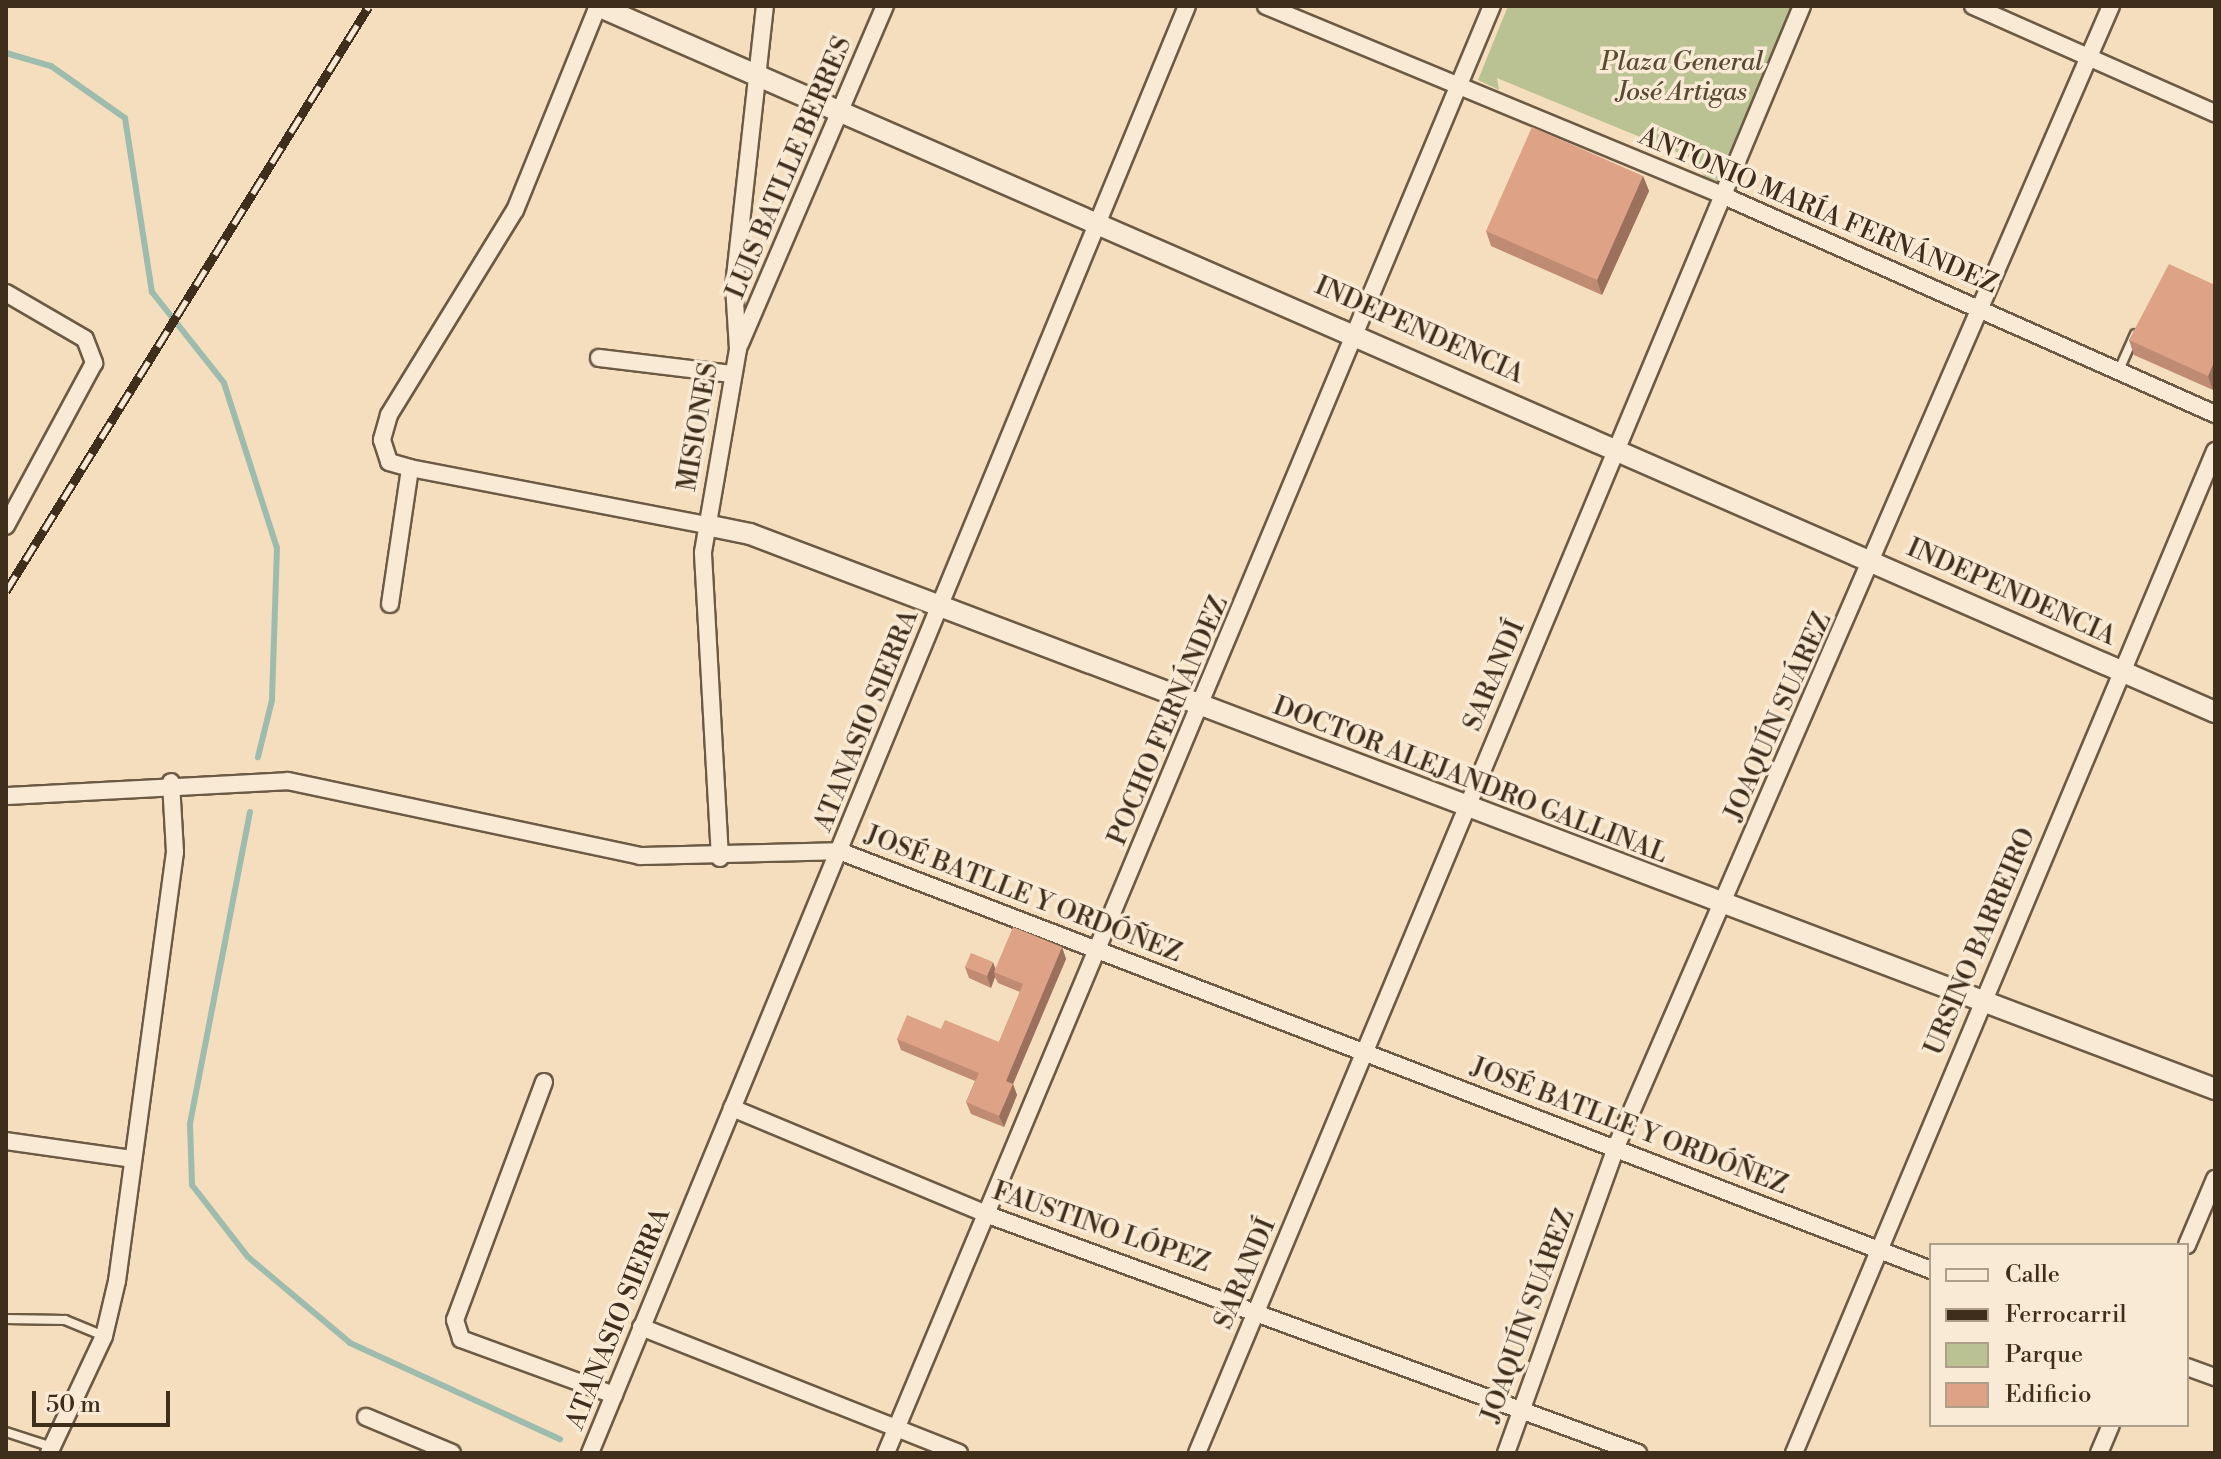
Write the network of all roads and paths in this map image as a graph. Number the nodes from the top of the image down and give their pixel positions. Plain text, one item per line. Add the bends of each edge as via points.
1 (598, 6) edge
2 (765, 6) edge
3 (885, 6) edge
4 (1187, 6) edge
5 (1266, 6) edge
6 (1492, 6) edge
7 (1802, 6) edge
8 (1973, 6) edge
9 (2111, 6) edge
10 (2089, 57) junction
11 (758, 74) junction
12 (1459, 84) junction
13 (844, 112) junction
14 (2215, 113) edge
15 (1724, 196) junction
16 (1098, 221) junction
17 (6, 293) edge
18 (1983, 308) junction
19 (2143, 317) edge
20 (1360, 333) junction
21 (738, 349) junction
22 (599, 358) dead end
23 (2119, 370) junction
24 (732, 374) junction
25 (2215, 414) edge
26 (1617, 446) junction
27 (2215, 451) edge
28 (410, 468) junction
29 (706, 525) junction
30 (6, 526) edge
31 (1873, 560) junction
32 (390, 604) dead end
33 (939, 608) junction
34 (2122, 670) junction
35 (1201, 708) junction
36 (2215, 712) edge
37 (171, 782) junction
38 (6, 796) edge
39 (1467, 807) junction
40 (839, 851) junction
41 (720, 858) junction
42 (1723, 903) junction
43 (1097, 947) junction
44 (1981, 1004) junction
45 (1367, 1051) junction
46 (544, 1082) dead end
47 (2215, 1089) edge
48 (732, 1108) junction
49 (6, 1141) edge
50 (1616, 1147) junction
51 (133, 1159) junction
52 (2215, 1179) edge
53 (991, 1216) junction
54 (2188, 1243) edge
55 (1876, 1250) junction
56 (1929, 1269) edge
57 (1257, 1308) junction
58 (6, 1319) edge
59 (641, 1327) junction
60 (104, 1336) junction
61 (2189, 1368) edge
62 (2215, 1377) edge
63 (614, 1395) junction
64 (1521, 1409) junction
65 (366, 1417) dead end
66 (2110, 1427) edge
67 (897, 1428) junction
68 (6, 1432) edge
69 (50, 1450) edge
70 (452, 1453) edge
71 (590, 1453) edge
72 (886, 1453) edge
73 (959, 1453) edge
74 (1197, 1453) edge
75 (1506, 1453) edge
76 (1638, 1453) edge
77 (1794, 1453) edge
78 (2099, 1453) edge

1 - 11 street, INDEPENDENCIA
1 - 28 street via 515,210 389,415 382,440 389,462
2 - 11 street, MISIONES
3 - 13 street, LUIS BATLLE BERRES
4 - 16 street, ATANASIO SIERRA
5 - 12 street, ANTONIO MARÍA FERNÁNDEZ
6 - 12 street, POCHO FERNÁNDEZ
7 - 15 street, SARANDÍ
8 - 10 street
9 - 10 street, JOAQUÍN SUÁREZ
10 - 14 street
10 - 18 street, JOAQUÍN SUÁREZ
11 - 13 street, INDEPENDENCIA
11 - 21 street, MISIONES via 734,286
12 - 15 street, ANTONIO MARÍA FERNÁNDEZ
12 - 20 street, POCHO FERNÁNDEZ
13 - 16 street, INDEPENDENCIA
13 - 21 street, LUIS BATLLE BERRES
15 - 18 street, ANTONIO MARÍA FERNÁNDEZ
15 - 26 street, SARANDÍ
16 - 20 street, INDEPENDENCIA
16 - 33 street, ATANASIO SIERRA
17 - 30 street via 85,339 94,354 87,385
18 - 23 street, ANTONIO MARÍA FERNÁNDEZ
18 - 31 street, JOAQUÍN SUÁREZ
19 - 23 lane
20 - 26 street, INDEPENDENCIA
20 - 35 street, POCHO FERNÁNDEZ
21 - 24 street, MISIONES
22 - 24 street
23 - 25 street, ANTONIO MARÍA FERNÁNDEZ
24 - 29 street, MISIONES
26 - 31 street, INDEPENDENCIA
26 - 39 street, SARANDÍ
27 - 34 street, URSINO BARREIRO
28 - 29 street
28 - 32 street
29 - 33 street, DOCTOR ALEJANDRO GALLINAL via 750,534
29 - 41 street, MISIONES
31 - 34 street, INDEPENDENCIA
31 - 42 street, JOAQUÍN SUÁREZ
33 - 35 street, DOCTOR ALEJANDRO GALLINAL
33 - 40 street, ATANASIO SIERRA
34 - 36 street, INDEPENDENCIA
34 - 44 street, URSINO BARREIRO
35 - 39 street, DOCTOR ALEJANDRO GALLINAL
35 - 43 street, POCHO FERNÁNDEZ
37 - 38 street, JOSÉ BATLLE Y ORDÓÑEZ
37 - 41 street, JOSÉ BATLLE Y ORDÓÑEZ via 312,784 605,851
37 - 51 street via 175,852
39 - 42 street, DOCTOR ALEJANDRO GALLINAL
39 - 45 street, SARANDÍ
40 - 41 street, JOSÉ BATLLE Y ORDÓÑEZ
40 - 43 street, JOSÉ BATLLE Y ORDÓÑEZ
40 - 48 street, ATANASIO SIERRA
42 - 44 street, DOCTOR ALEJANDRO GALLINAL
42 - 50 street, JOAQUÍN SUÁREZ
43 - 45 street, JOSÉ BATLLE Y ORDÓÑEZ
43 - 53 street, POCHO FERNÁNDEZ
44 - 47 street, DOCTOR ALEJANDRO GALLINAL
44 - 55 street, URSINO BARREIRO
45 - 50 street, JOSÉ BATLLE Y ORDÓÑEZ
45 - 57 street, SARANDÍ
46 - 63 street via 455,1320 461,1339
48 - 53 street, FAUSTINO LÓPEZ
48 - 59 street, ATANASIO SIERRA
49 - 51 street
50 - 55 street, JOSÉ BATLLE Y ORDÓÑEZ
50 - 64 street, JOAQUÍN SUÁREZ
51 - 60 street
52 - 54 street
53 - 57 street, FAUSTINO LÓPEZ
53 - 67 street, POCHO FERNÁNDEZ
55 - 56 street, JOSÉ BATLLE Y ORDÓÑEZ
55 - 77 street, URSINO BARREIRO
57 - 64 street, FAUSTINO LÓPEZ
57 - 74 street, SARANDÍ
58 - 60 lane via 65,1320
59 - 63 street, ATANASIO SIERRA
59 - 67 street
60 - 69 street
61 - 62 street
63 - 71 street, ATANASIO SIERRA
64 - 75 street, JOAQUÍN SUÁREZ
64 - 76 street, FAUSTINO LÓPEZ
65 - 70 street
66 - 78 street
67 - 72 street, POCHO FERNÁNDEZ
67 - 73 street
68 - 69 lane

